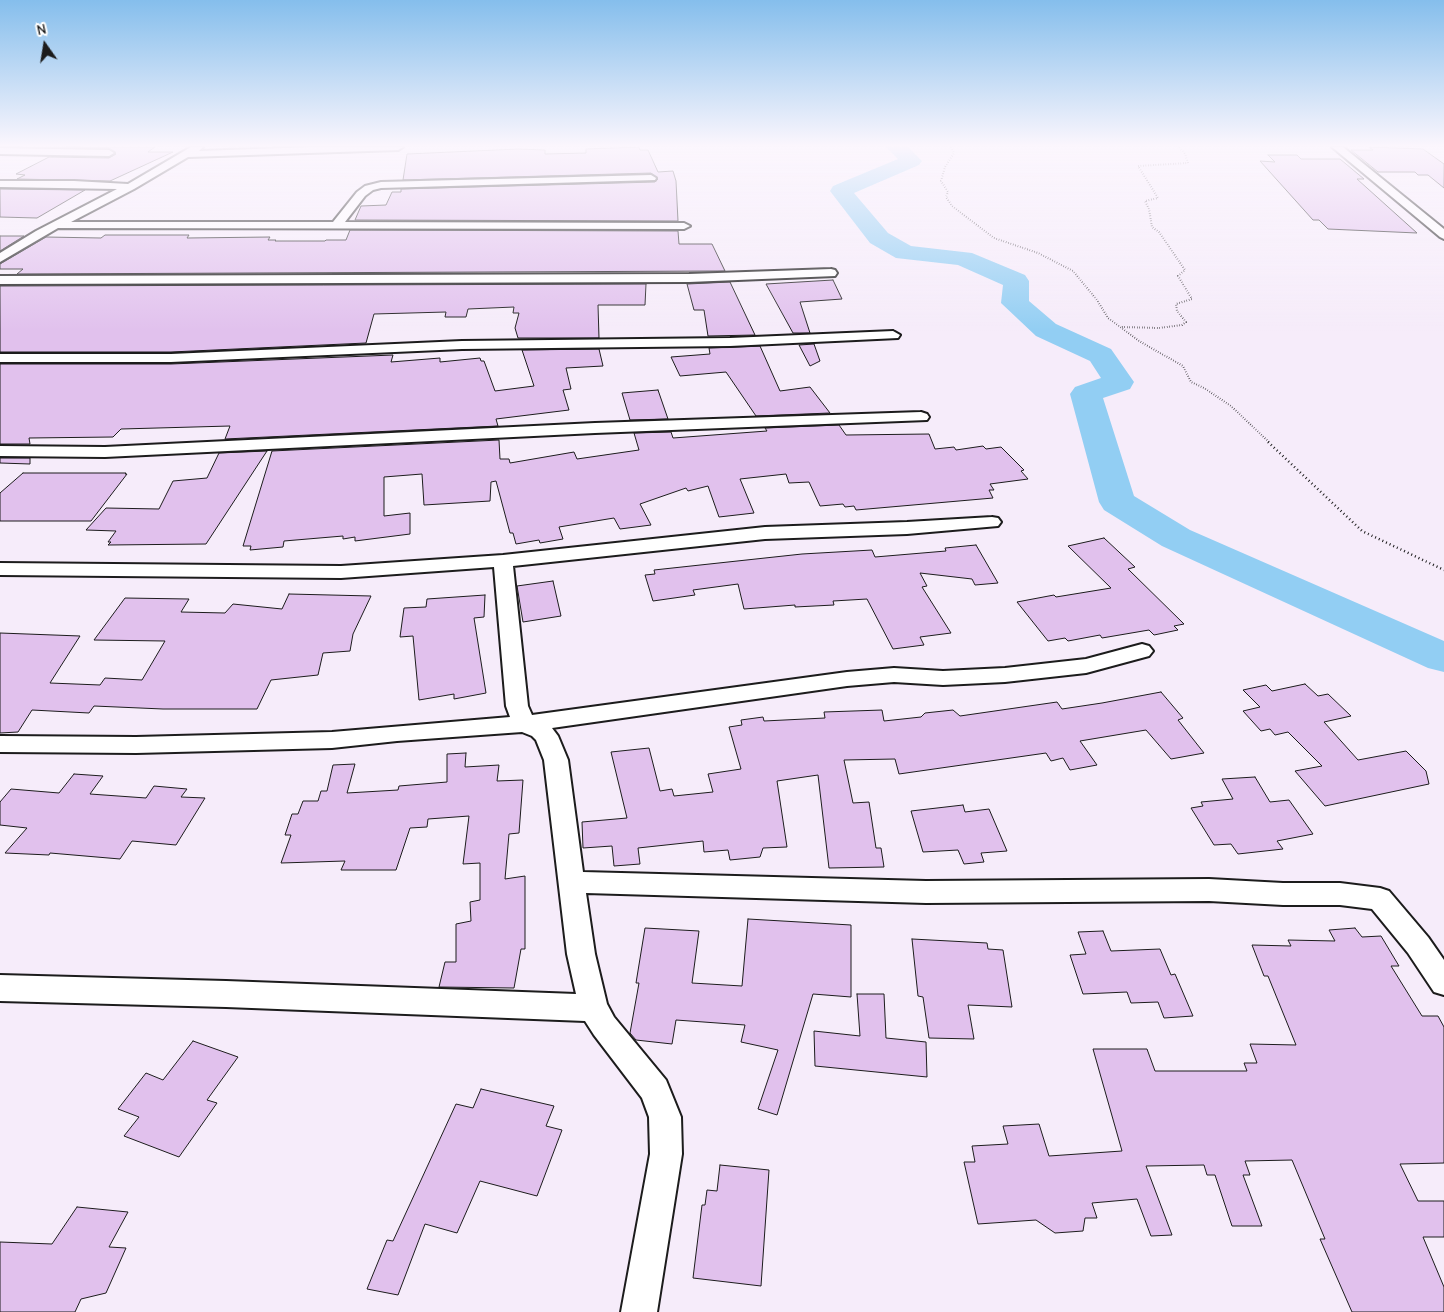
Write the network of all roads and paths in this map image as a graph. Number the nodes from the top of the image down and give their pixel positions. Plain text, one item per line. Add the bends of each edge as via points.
1 (88, 208) edge
2 (350, 208) edge
3 (955, 208) edge
4 (1149, 208) edge
5 (1411, 208) edge
6 (53, 226) junction
7 (336, 226) junction
8 (684, 226) dead end
9 (1444, 235) edge
10 (0, 258) edge
11 (831, 273) dead end
12 (0, 280) edge
13 (1120, 327) junction
14 (893, 335) dead end
15 (0, 358) edge
16 (921, 417) dead end
17 (0, 451) edge
18 (992, 522) dead end
19 (503, 561) junction
20 (0, 569) edge
21 (1444, 570) edge
22 (1142, 651) dead end
23 (524, 724) junction
24 (0, 744) edge
25 (572, 882) junction
26 (1444, 983) edge
27 (0, 988) edge
28 (593, 1008) junction
29 (639, 1312) edge

1 - 6 street
2 - 7 street
3 - 13 path via 994,238 1038,253 1073,272 1108,318
4 - 13 path via 1152,227 1159,232 1185,270 1178,276 1192,299 1176,304 1186,322 1182,325
5 - 9 street
6 - 7 street
6 - 10 street
7 - 8 street
11 - 12 street via 679,278
13 - 21 path via 1183,366 1191,382 1231,406 1362,531
14 - 15 street via 730,342 445,346 171,358
16 - 17 street via 595,428 105,452
18 - 19 street via 765,533
19 - 20 street via 341,572
19 - 23 street via 516,698
22 - 23 street via 1086,666 1005,675 943,678 894,675 847,679
23 - 24 street via 322,740 136,745
23 - 25 street via 546,736 556,760
25 - 26 street via 926,892 1209,890 1340,894 1380,899
25 - 28 street via 581,954
27 - 28 street
28 - 29 street via 655,1090 665,1117 666,1154

